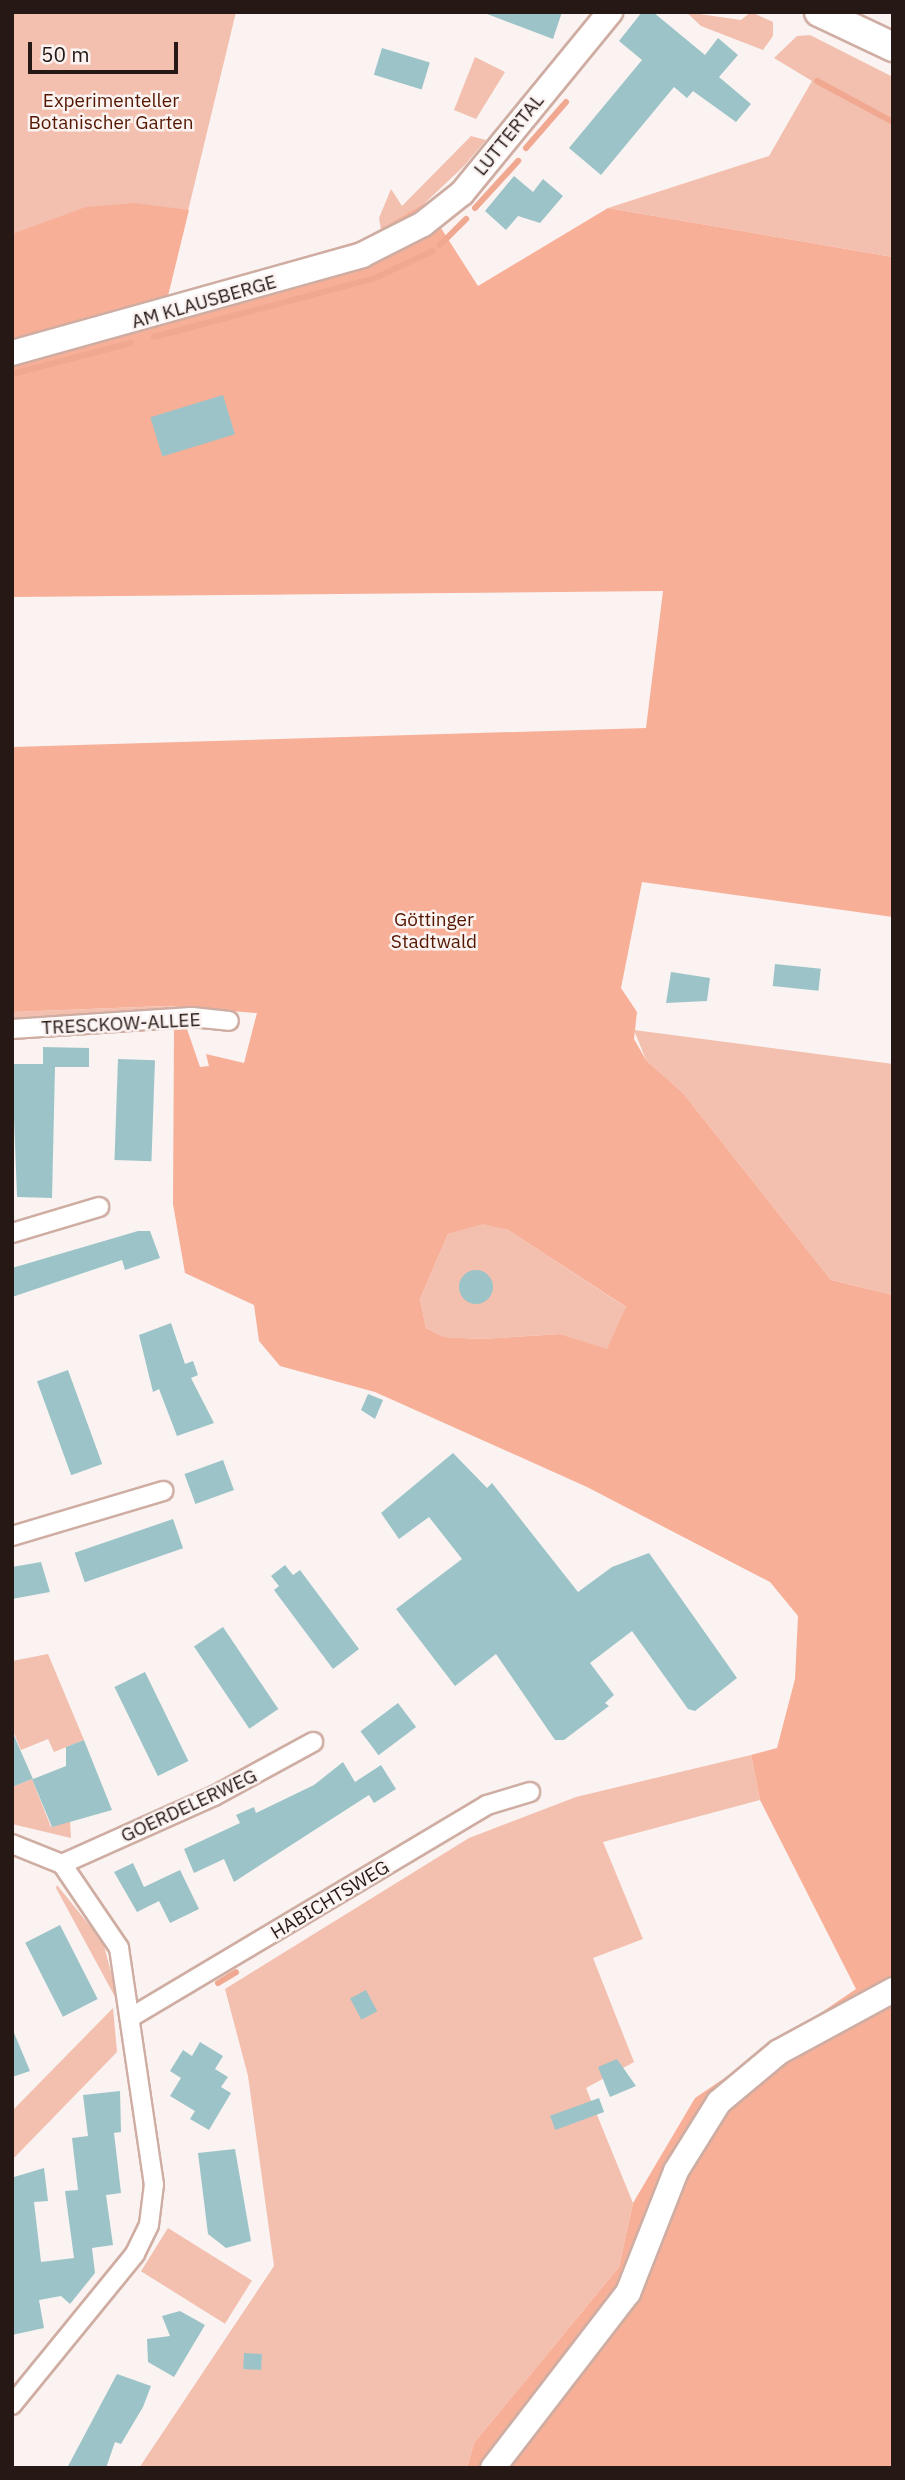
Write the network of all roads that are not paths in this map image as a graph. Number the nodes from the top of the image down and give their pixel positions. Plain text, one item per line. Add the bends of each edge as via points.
1 (610, 12) edge
2 (819, 12) edge
3 (893, 47) edge
4 (393, 240) joint
5 (12, 354) edge
6 (229, 1021) dead end
7 (12, 1029) edge
8 (99, 1207) dead end
9 (12, 1233) edge
10 (163, 1491) dead end
11 (12, 1536) edge
12 (313, 1742) dead end
13 (530, 1792) dead end
14 (12, 1844) edge
15 (62, 1864) junction
16 (893, 1990) edge
17 (133, 2016) junction
18 (12, 2405) edge
19 (493, 2468) edge

1 - 4 street, LUTTERTAL via 462,194
2 - 3 main road
4 - 5 street, AM KLAUSBERGE via 362,255 176,312
6 - 7 street, TRESCKOW-ALLEE via 191,1017
8 - 9 street
10 - 11 street
12 - 15 street, GOERDELERWEG via 214,1796
13 - 17 street, HABICHTSWEG via 487,1805
14 - 15 street
15 - 17 street via 119,1948
16 - 19 street via 779,2052 719,2102 676,2171 628,2293
17 - 18 street via 154,2184 149,2225 116,2280

